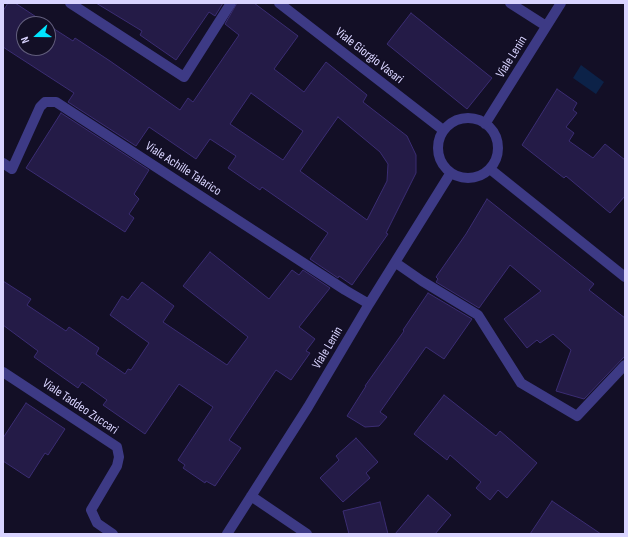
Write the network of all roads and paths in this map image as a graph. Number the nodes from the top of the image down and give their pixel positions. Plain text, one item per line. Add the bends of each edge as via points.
1 (70, 3) edge
2 (231, 3) edge
3 (279, 3) edge
4 (510, 3) edge
5 (561, 3) edge
6 (546, 26) junction
7 (485, 124) junction
8 (443, 130) junction
9 (3, 163) edge
10 (490, 169) junction
11 (450, 174) junction
12 (396, 263) junction
13 (625, 277) edge
14 (369, 304) junction
15 (625, 365) edge
16 (3, 372) edge
17 (251, 496) junction
18 (112, 534) edge
19 (227, 534) edge
20 (307, 534) edge

1 - 2 street via 184,77
3 - 8 street, Viale Giorgio Vasari
4 - 6 street
5 - 6 street, Viale Lenin
6 - 7 street, Viale Lenin
7 - 8 street via 470,118 460,119 450,123
7 - 10 street via 496,136 498,146 496,160
8 - 11 street via 438,140 438,156
9 - 14 street, Viale Achille Talarico via 12,169 40,107 45,102 56,102
10 - 11 street via 470,179
10 - 13 street
11 - 12 street, Viale Lenin
12 - 14 street, Viale Lenin
12 - 15 street via 478,315 521,383 577,416
14 - 17 street, Viale Lenin
16 - 18 street, Viale Taddeo Zuccari via 117,447 117,466 91,510 97,523
17 - 19 street, Viale Lenin
17 - 20 street

